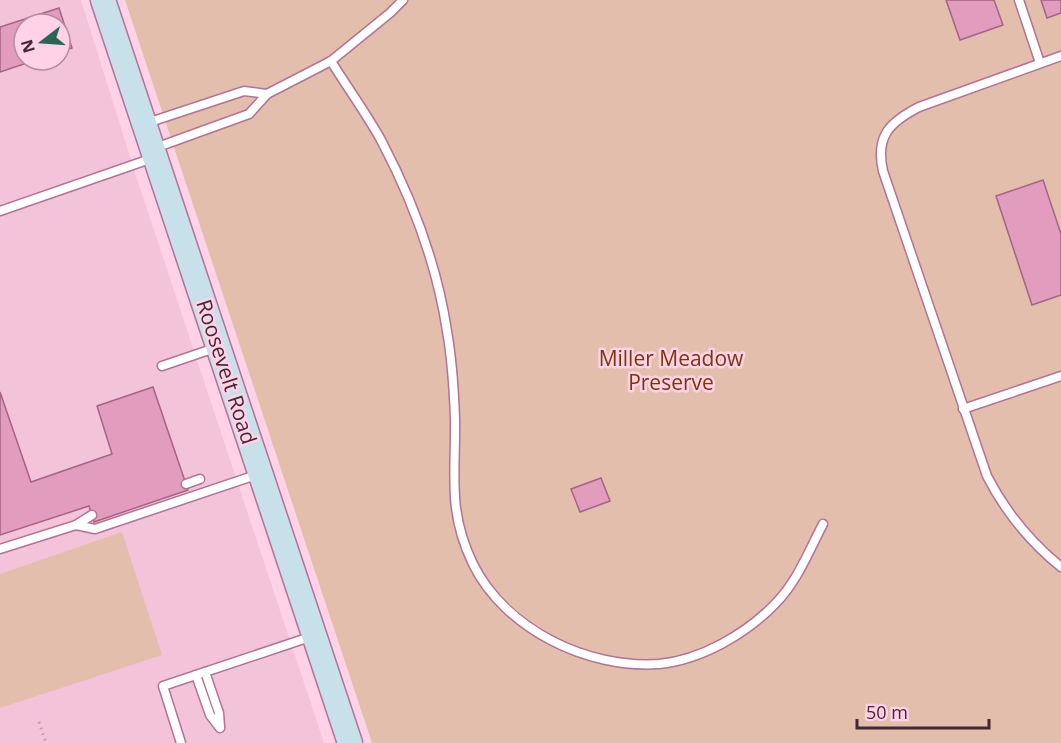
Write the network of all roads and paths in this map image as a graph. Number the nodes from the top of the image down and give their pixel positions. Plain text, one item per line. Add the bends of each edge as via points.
1 (103, 0) edge
2 (404, 0) edge
3 (1019, 0) edge
4 (1061, 56) edge
5 (331, 61) junction
6 (1040, 63) junction
7 (267, 94) junction
8 (144, 124) junction
9 (153, 153) junction
10 (0, 211) edge
11 (219, 347) junction
12 (162, 366) dead end
13 (1061, 376) edge
14 (963, 409) junction
15 (260, 473) junction
16 (200, 479) dead end
17 (186, 484) dead end
18 (92, 515) dead end
19 (823, 524) dead end
20 (76, 525) junction
21 (0, 549) edge
22 (1061, 567) edge
23 (315, 636) junction
24 (201, 673) junction
25 (39, 722) dead end
26 (46, 743) edge
27 (181, 743) edge
28 (350, 743) edge

1 - 8 main road, Roosevelt Road
2 - 5 lane
3 - 6 lane
4 - 6 lane
5 - 7 lane
5 - 19 lane via 380,138 432,264 451,362 455,510 474,566 511,612 536,633 593,657 659,664 689,657 747,628 776,604 799,572
6 - 14 lane via 920,107 896,119 882,142 883,171
7 - 8 lane via 244,91
7 - 9 lane via 249,114
8 - 9 main road, Roosevelt Road
9 - 10 lane
9 - 11 main road, Roosevelt Road
11 - 12 lane
11 - 15 main road, Roosevelt Road
13 - 14 lane
14 - 22 lane via 1001,503 1022,531
15 - 20 lane via 95,529
15 - 23 main road, Roosevelt Road
16 - 17 lane
18 - 20 lane
20 - 21 lane
23 - 24 lane
23 - 28 main road, Roosevelt Road
24 - 24 lane via 210,715 220,728 219,712
24 - 27 lane via 163,686
25 - 26 path

